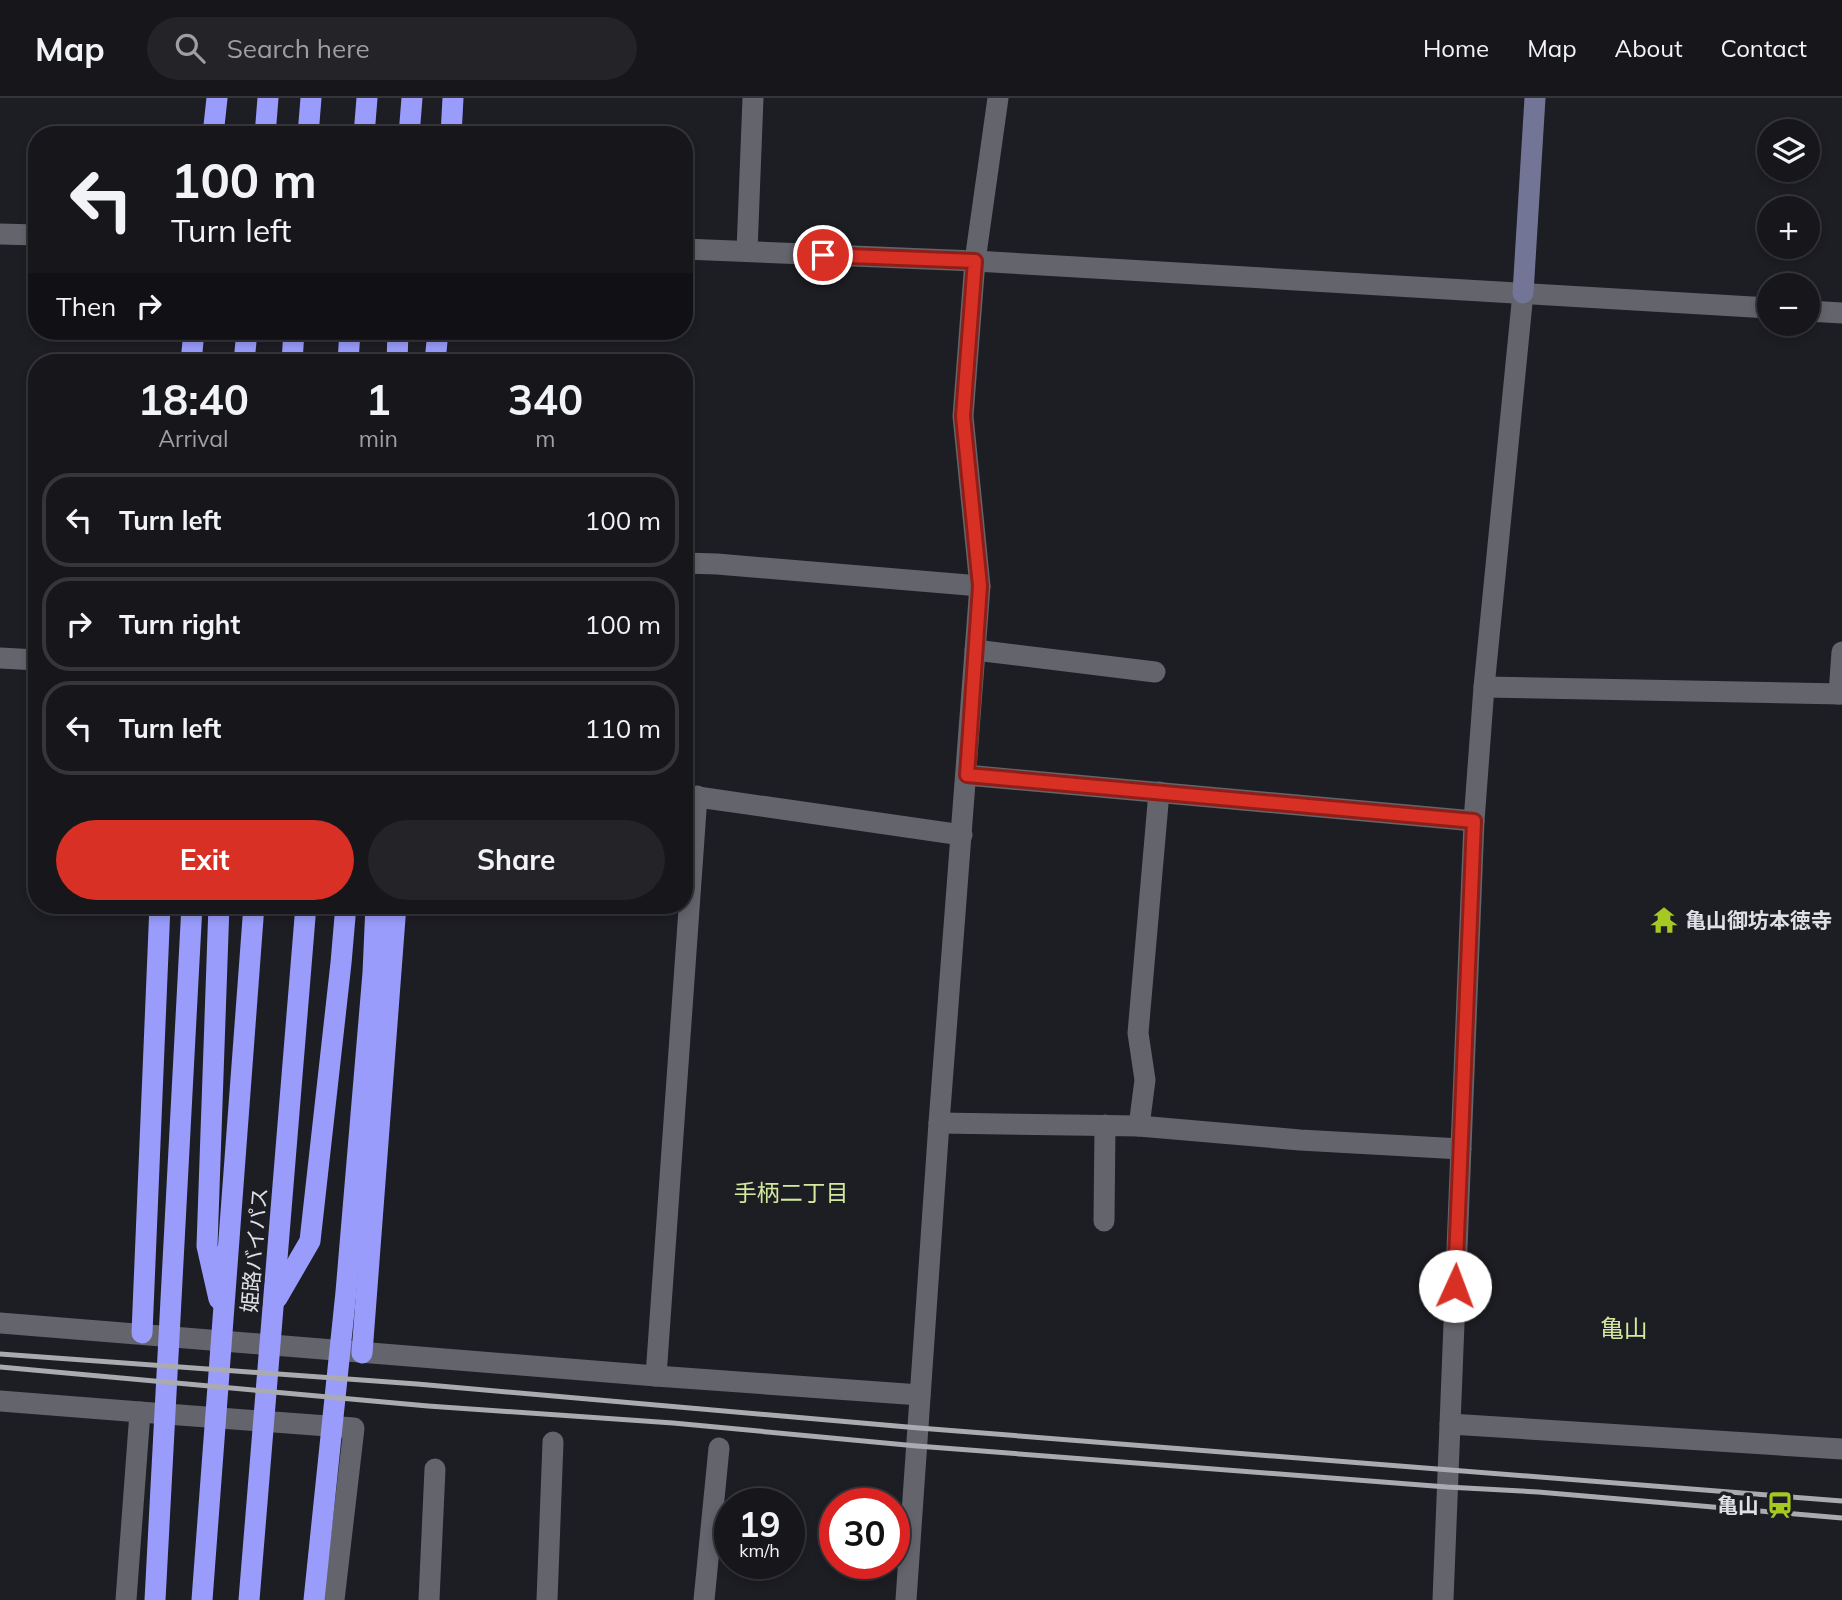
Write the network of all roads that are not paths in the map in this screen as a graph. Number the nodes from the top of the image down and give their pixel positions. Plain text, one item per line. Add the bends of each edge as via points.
1 (217, 98) edge
2 (268, 98) edge
3 (311, 98) edge
4 (367, 98) edge
5 (412, 98) edge
6 (453, 98) edge
7 (754, 98) edge
8 (998, 98) edge
9 (1535, 98) edge
10 (213, 126) edge
11 (266, 126) edge
12 (309, 126) edge
13 (365, 126) edge
14 (410, 126) edge
15 (451, 126) edge
16 (0, 234) edge
17 (28, 235) edge
18 (693, 249) edge
19 (747, 251) junction
20 (975, 261) junction
21 (1523, 293) junction
22 (1757, 307) edge
23 (1820, 312) edge
24 (1842, 313) edge
25 (693, 563) edge
26 (980, 586) junction
27 (975, 650) junction
28 (1842, 652) edge
29 (0, 657) edge
30 (28, 659) edge
31 (1155, 672) dead end
32 (1484, 687) junction
33 (1840, 694) edge
34 (967, 775) junction
35 (1159, 792) junction
36 (693, 795) edge
37 (1474, 821) junction
38 (962, 835) junction
39 (160, 914) edge
40 (192, 914) edge
41 (219, 914) edge
42 (253, 914) edge
43 (305, 914) edge
44 (345, 914) edge
45 (376, 914) edge
46 (395, 914) edge
47 (684, 914) edge
48 (939, 1123) junction
49 (1105, 1125) junction
50 (1139, 1126) junction
51 (1461, 1149) junction
52 (1104, 1221) dead end
53 (274, 1304) junction
54 (224, 1321) junction
55 (0, 1323) edge
56 (142, 1333) junction
57 (362, 1353) junction
58 (656, 1376) junction
59 (920, 1395) junction
60 (0, 1401) edge
61 (140, 1412) junction
62 (1450, 1424) junction
63 (553, 1442) dead end
64 (719, 1448) dead end
65 (1842, 1449) edge
66 (435, 1469) dead end
67 (127, 1600) edge
68 (155, 1600) edge
69 (202, 1600) edge
70 (249, 1600) edge
71 (314, 1600) edge
72 (334, 1600) edge
73 (429, 1600) edge
74 (547, 1600) edge
75 (704, 1600) edge
76 (906, 1600) edge
77 (1443, 1600) edge

1 - 10 highway
2 - 11 highway
3 - 12 highway
4 - 13 highway
5 - 14 highway
6 - 15 highway
7 - 19 street
8 - 20 street
9 - 21 street
16 - 17 street
18 - 19 street
19 - 20 street
20 - 21 street
20 - 26 street via 963,416
21 - 22 street
21 - 32 street
23 - 24 street
25 - 26 street
26 - 27 street
27 - 31 street
27 - 34 street
28 - 33 street
29 - 30 street
32 - 33 street
32 - 37 street
34 - 35 street
34 - 38 street
35 - 37 street
35 - 50 street via 1138,1033 1145,1080
36 - 38 street
37 - 51 street
38 - 48 street
39 - 56 highway
40 - 68 highway
41 - 54 highway via 207,1246
42 - 54 highway, 姫路バイパス
43 - 53 highway, 姫路バイパス
44 - 53 highway via 310,1241
45 - 71 highway via 347,1278
46 - 57 highway
47 - 58 street
48 - 49 street
48 - 59 street
49 - 50 street
49 - 52 street
50 - 51 street
51 - 62 street
53 - 70 highway, 姫路バイパス
54 - 69 highway, 姫路バイパス
55 - 56 street
56 - 57 street
57 - 58 street
58 - 59 street
59 - 76 street
60 - 61 street
61 - 67 street
61 - 72 street via 354,1428
62 - 65 street
62 - 77 street
63 - 74 street
64 - 75 street
66 - 73 street

